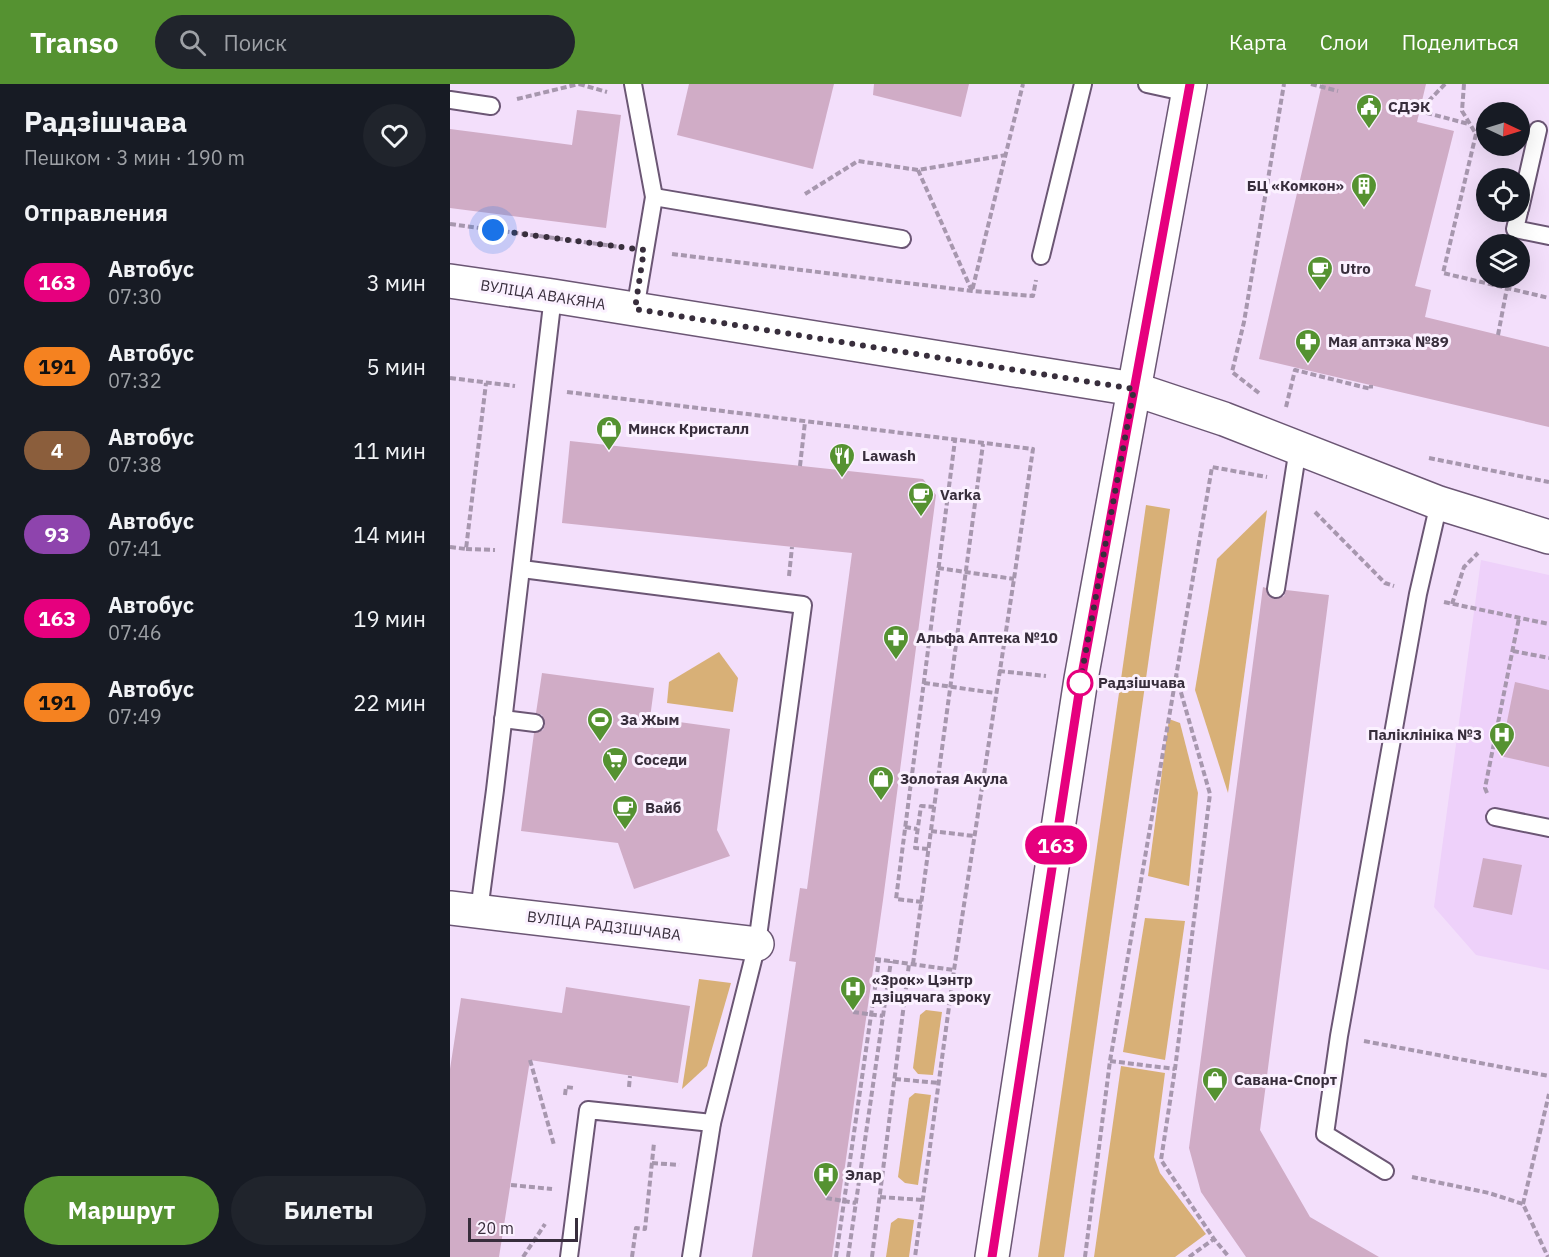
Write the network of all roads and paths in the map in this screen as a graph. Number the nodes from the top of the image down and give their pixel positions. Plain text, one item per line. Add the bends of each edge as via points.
1 (579, 84) edge
2 (633, 84) edge
3 (1023, 84) edge
4 (1083, 84) edge
5 (1147, 84) edge
6 (1284, 84) edge
7 (1311, 84) edge
8 (1445, 84) edge
9 (1464, 84) edge
10 (1189, 88) edge
11 (1338, 91) dead end
12 (544, 93) dead end
13 (450, 100) edge
14 (490, 106) dead end
15 (1470, 124) junction
16 (1538, 130) dead end
17 (1006, 155) junction
18 (1529, 168) edge
19 (918, 170) junction
20 (794, 196) dead end
21 (654, 197) junction
22 (1516, 222) edge
23 (450, 224) edge
24 (1549, 236) edge
25 (902, 239) dead end
26 (644, 250) junction
27 (1041, 256) joint
28 (450, 281) edge
29 (1476, 281) edge
30 (1507, 288) joint
31 (972, 291) junction
32 (554, 296) junction
33 (1549, 298) edge
34 (635, 309) junction
35 (1498, 334) dead end
36 (450, 378) edge
37 (486, 383) junction
38 (1371, 385) dead end
39 (541, 389) junction
40 (1134, 389) junction
41 (567, 392) junction
42 (1267, 399) dead end
43 (566, 403) dead end
44 (1276, 406) dead end
45 (805, 422) junction
46 (955, 440) junction
47 (983, 444) junction
48 (1298, 448) junction
49 (1424, 457) dead end
50 (800, 466) dead end
51 (1549, 482) edge
52 (1291, 486) junction
53 (1439, 503) junction
54 (1549, 537) edge
55 (450, 547) edge
56 (792, 547) dead end
57 (1481, 549) dead end
58 (938, 568) junction
59 (522, 569) junction
60 (966, 573) junction
61 (789, 579) dead end
62 (1014, 579) junction
63 (1276, 589) dead end
64 (1419, 594) junction
65 (1452, 604) junction
66 (1519, 618) junction
67 (1549, 624) edge
68 (1513, 651) junction
69 (1549, 658) edge
70 (999, 671) junction
71 (1176, 671) junction
72 (1081, 680) junction
73 (924, 683) junction
74 (950, 687) junction
75 (995, 693) junction
76 (503, 719) junction
77 (535, 723) dead end
78 (934, 807) junction
79 (1495, 817) joint
80 (905, 827) junction
81 (1549, 828) edge
82 (917, 829) junction
83 (931, 831) junction
84 (974, 836) junction
85 (928, 849) junction
86 (922, 902) junction
87 (464, 910) edge
88 (757, 944) junction
89 (891, 961) junction
90 (911, 964) junction
91 (954, 970) junction
92 (853, 1012) dead end
93 (883, 1016) junction
94 (1340, 1036) junction
95 (530, 1060) dead end
96 (1110, 1061) junction
97 (1175, 1069) junction
98 (1549, 1076) edge
99 (895, 1079) junction
100 (939, 1083) junction
101 (1549, 1094) edge
102 (657, 1118) junction
103 (712, 1123) junction
104 (557, 1155) dead end
105 (1385, 1171) dead end
106 (1423, 1180) dead end
107 (511, 1185) dead end
108 (552, 1189) dead end
109 (880, 1197) junction
110 (826, 1198) dead end
111 (923, 1200) junction
112 (856, 1203) junction
113 (1523, 1204) junction
114 (549, 1218) dead end
115 (1214, 1239) junction
116 (523, 1257) edge
117 (569, 1257) edge
118 (632, 1257) edge
119 (691, 1257) edge
120 (836, 1257) edge
121 (848, 1257) edge
122 (872, 1257) edge
123 (915, 1257) edge
124 (992, 1257) edge
125 (1085, 1257) edge
126 (1189, 1257) edge
127 (1229, 1257) edge
128 (1548, 1257) edge

1 - 12 path
2 - 21 lane
3 - 17 path
4 - 27 lane
5 - 10 lane
6 - 42 path via 1232,372
7 - 11 path
8 - 15 path via 1419,111
9 - 15 path via 1462,111
10 - 40 street
13 - 14 lane
15 - 29 path via 1476,134 1443,273
16 - 18 lane
17 - 19 path
17 - 31 path
19 - 20 path via 858,160 805,194
19 - 31 path
21 - 25 lane
21 - 26 lane
22 - 24 lane via 1515,229
23 - 26 path
26 - 31 path
26 - 34 lane
27 - 31 path via 1033,296
28 - 32 street, ВУЛІЦА АВАКЯНА
30 - 33 path
30 - 35 path
32 - 34 street, ВУЛІЦА АВАКЯНА
32 - 39 lane
34 - 40 street, ВУЛІЦА АВАКЯНА
36 - 37 path
37 - 39 path
37 - 55 path via 466,549
38 - 44 path via 1371,389 1295,370 1285,412
39 - 41 path
39 - 59 lane
40 - 48 street, ВУЛІЦА АВАКЯНА
40 - 72 street
41 - 43 path
41 - 45 path
45 - 46 path
45 - 50 path
46 - 47 path
46 - 58 path
47 - 60 path
47 - 62 path via 1033,448
48 - 52 lane
48 - 53 street, ВУЛІЦА АВАКЯНА
49 - 51 path
52 - 63 lane
52 - 64 path via 1384,583
52 - 71 path via 1283,479 1212,467
53 - 54 street, ВУЛІЦА АВАКЯНА
53 - 64 lane
56 - 61 path
57 - 65 path via 1464,567
58 - 60 path
58 - 73 path
59 - 76 lane
59 - 88 lane via 803,605
60 - 62 path
60 - 74 path
62 - 70 path
64 - 65 path
64 - 94 lane
65 - 66 path
66 - 67 path
66 - 68 path
68 - 69 path
68 - 79 path via 1485,788
70 - 72 path
70 - 75 path
71 - 96 path
71 - 97 path via 1210,794
72 - 124 street
73 - 74 path
73 - 80 path
74 - 75 path
74 - 78 path
75 - 84 path
76 - 77 lane
76 - 87 lane
78 - 82 path via 921,806
78 - 83 path
79 - 81 lane
80 - 82 path
80 - 86 path via 896,899
82 - 85 path via 915,848
83 - 84 path
83 - 85 path
84 - 91 path
85 - 86 path
86 - 90 path
87 - 88 street, ВУЛІЦА РАДЗІШЧАВА
88 - 103 lane
89 - 90 path
89 - 93 path
89 - 120 path via 877,960
90 - 91 path
90 - 99 path
91 - 100 path
92 - 93 path
93 - 112 path
94 - 98 path
94 - 105 lane via 1325,1134
95 - 104 path
96 - 97 path
96 - 125 path
97 - 115 path via 1161,1160
99 - 100 path
99 - 109 path
100 - 111 path
101 - 113 path
102 - 103 lane
102 - 117 lane via 588,1110
102 - 118 path via 645,1229 636,1228
103 - 119 lane
106 - 113 path
107 - 108 path
109 - 111 path
109 - 122 path
110 - 112 path
111 - 123 path
112 - 121 path
113 - 128 path
114 - 116 path
115 - 126 path
115 - 127 path

